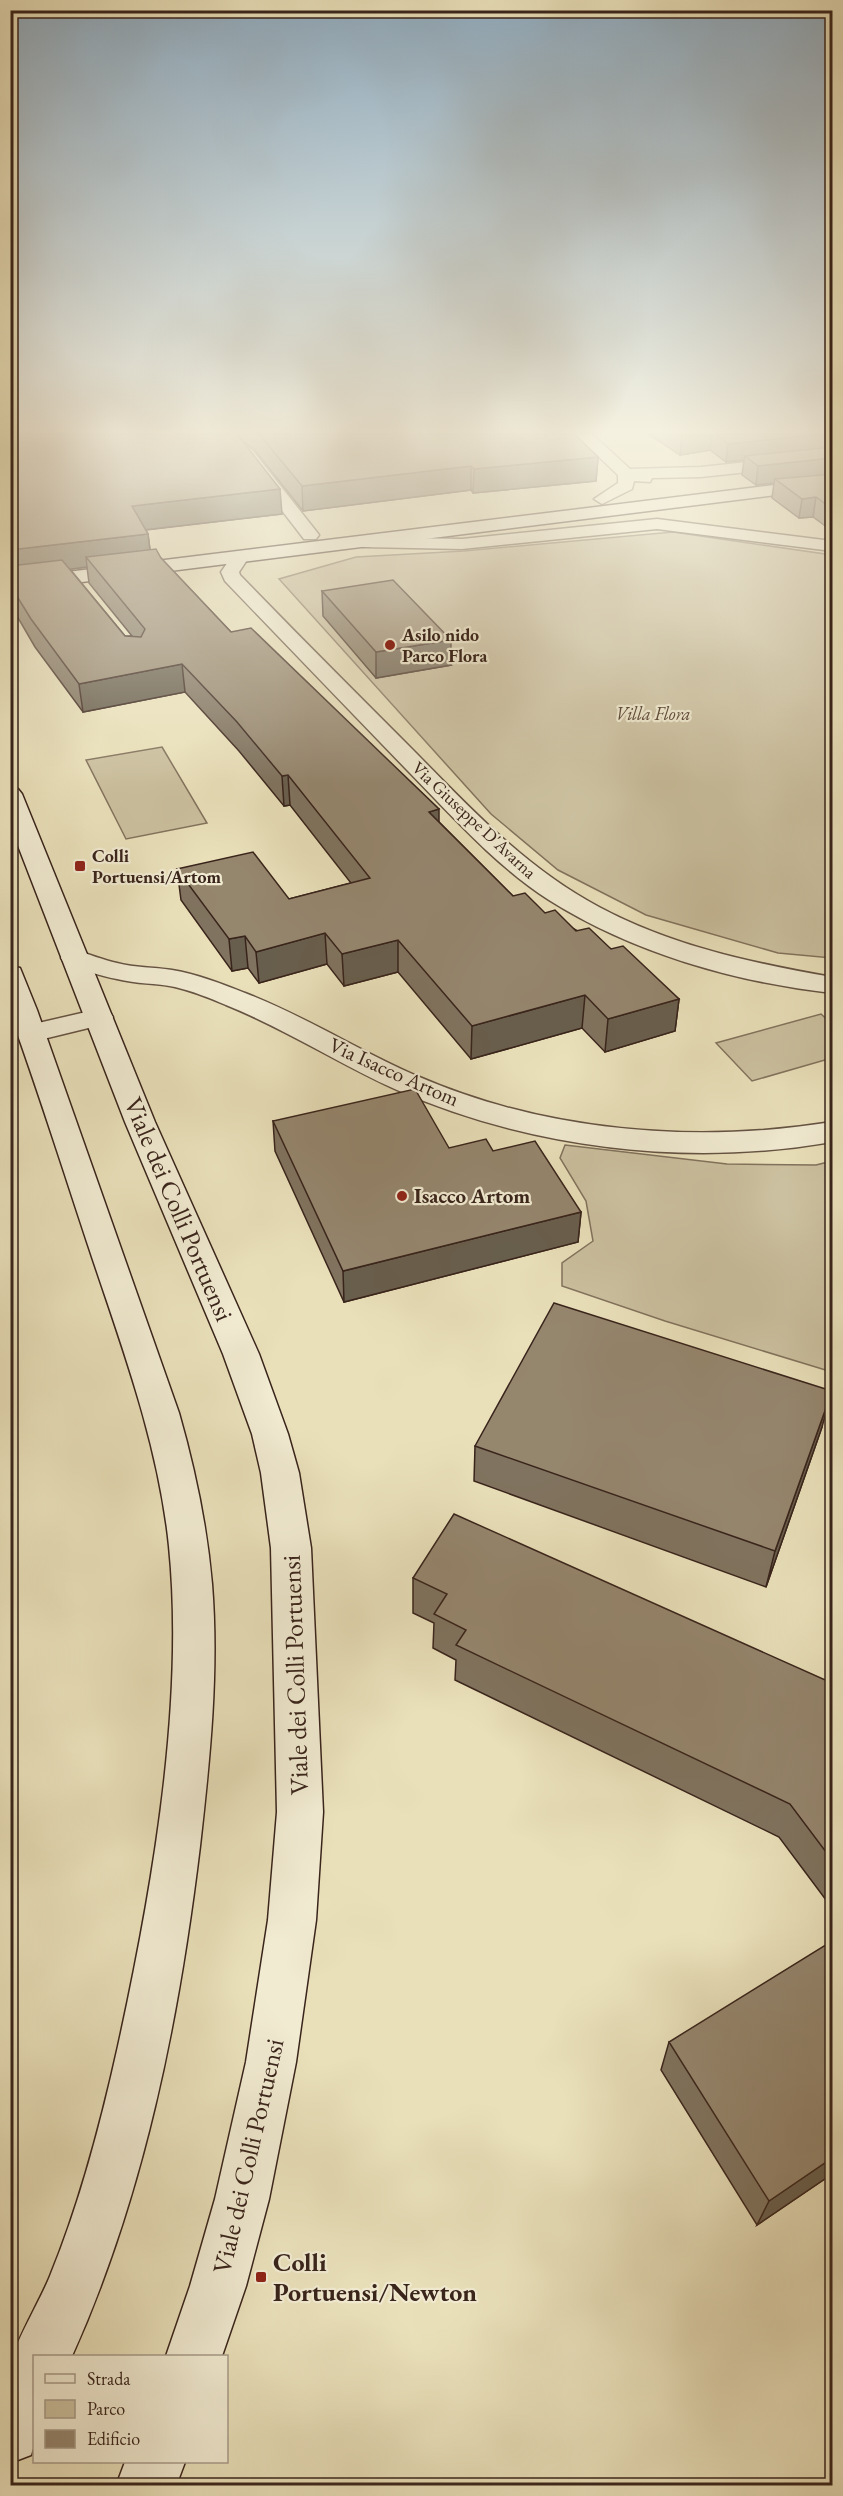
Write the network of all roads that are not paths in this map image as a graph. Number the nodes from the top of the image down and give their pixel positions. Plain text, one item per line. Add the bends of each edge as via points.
1 (184, 550) edge
2 (293, 550) edge
3 (240, 557) junction
4 (10, 572) edge
5 (71, 577) junction
6 (10, 585) edge
7 (86, 596) edge
8 (10, 794) edge
9 (74, 958) junction
10 (10, 974) edge
11 (832, 984) edge
12 (99, 1017) junction
13 (31, 1033) junction
14 (832, 1132) edge
15 (43, 2355) edge
16 (194, 2355) edge
17 (33, 2379) edge
18 (10, 2434) edge
19 (155, 2463) edge
20 (146, 2486) edge

1 - 4 street
2 - 3 street
3 - 5 street
3 - 11 street, Via Giuseppe D'Avarna via 230,572 232,577 480,829 539,881 589,912 668,947 751,971
5 - 6 street
5 - 7 street
8 - 9 street, Viale dei Colli Portuensi
9 - 12 street, Viale dei Colli Portuensi
9 - 14 street, Via Isacco Artom via 125,973 200,986 300,1027 431,1093 535,1123 617,1137 714,1143 773,1142
10 - 13 street
12 - 13 street
12 - 16 street, Viale dei Colli Portuensi via 256,1394 280,1473 291,1548 300,1812 290,1941 271,2062 242,2199
13 - 15 street via 174,1459 189,1551 193,1669 172,1892 151,2012 107,2186 79,2273
17 - 18 street
19 - 20 street

